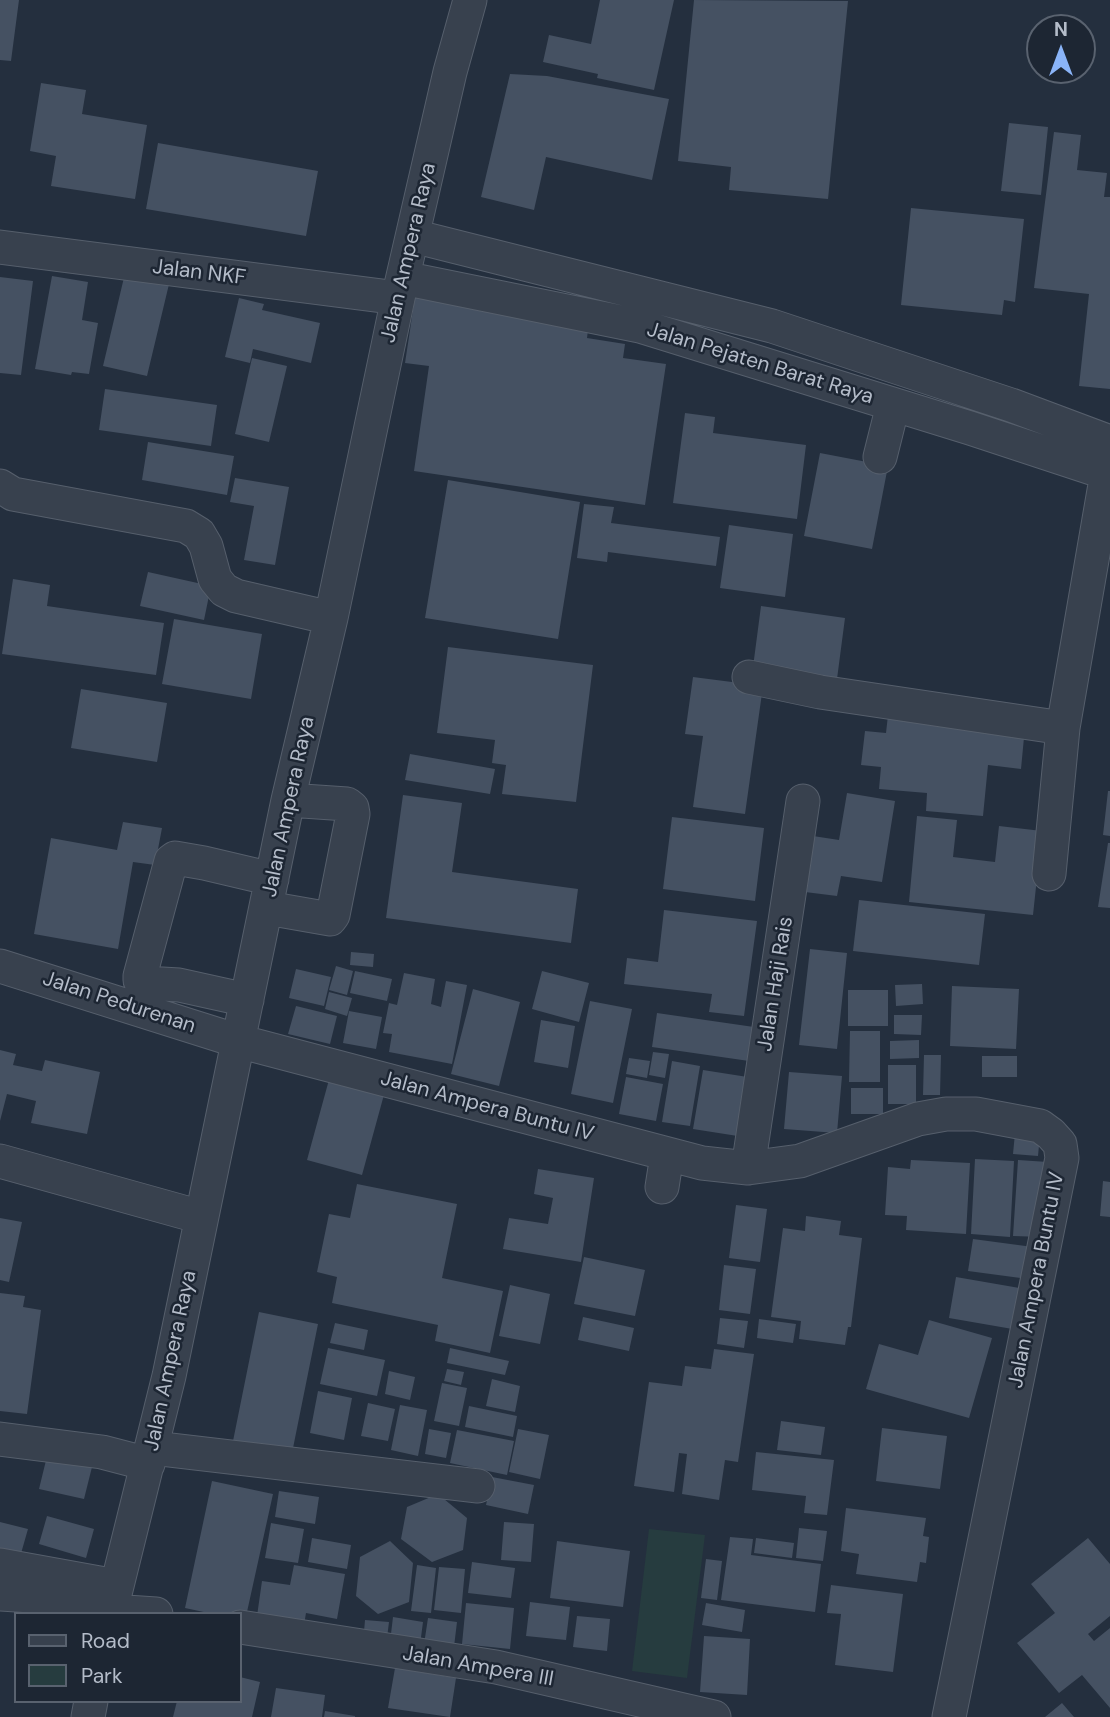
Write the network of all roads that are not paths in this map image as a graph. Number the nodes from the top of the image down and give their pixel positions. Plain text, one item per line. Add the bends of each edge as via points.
1 (470, 0) edge
2 (413, 236) junction
3 (0, 247) edge
4 (401, 288) junction
5 (893, 405) junction
6 (880, 457) dead end
7 (1109, 463) edge
8 (0, 486) edge
9 (331, 618) junction
10 (749, 677) dead end
11 (1063, 728) junction
12 (288, 800) junction
13 (803, 801) dead end
14 (1049, 874) dead end
15 (269, 893) junction
16 (0, 966) edge
17 (247, 1000) junction
18 (238, 1041) junction
19 (667, 1155) junction
20 (0, 1161) edge
21 (748, 1168) junction
22 (662, 1187) dead end
23 (201, 1217) junction
24 (0, 1439) edge
25 (150, 1456) junction
26 (478, 1486) dead end
27 (0, 1565) edge
28 (0, 1594) edge
29 (113, 1604) edge
30 (147, 1612) edge
31 (242, 1627) edge
32 (714, 1717) edge
33 (949, 1717) edge

1 - 2 street, Jalan Ampera Raya
2 - 4 street, Jalan Ampera Raya
2 - 7 street, Jalan Pejaten Barat Raya via 772,326 1011,405
3 - 4 street, Jalan NKF
4 - 5 street, Jalan Pejaten Barat Raya via 640,326
4 - 9 street, Jalan Ampera Raya
5 - 6 street
5 - 7 street, Jalan Pejaten Barat Raya
7 - 11 street
8 - 9 street via 13,494 187,526 206,546 215,579 224,590
9 - 12 street, Jalan Ampera Raya
10 - 11 street
11 - 14 street
12 - 15 street, Jalan Ampera Raya
12 - 15 street via 352,808 333,915 330,919
13 - 21 street, Jalan Haji Rais
15 - 17 street, Jalan Ampera Raya
15 - 17 street via 194,862 171,860 140,976 145,983 179,985
16 - 18 street, Jalan Pedurenan
17 - 18 street, Jalan Ampera Raya
18 - 19 street, Jalan Ampera Buntu IV
18 - 23 street, Jalan Ampera Raya
19 - 21 street, Jalan Ampera Buntu IV
19 - 22 street
20 - 23 street
21 - 33 street, Jalan Ampera Buntu IV via 800,1161 918,1119 946,1114 976,1114 1040,1126 1060,1144 1062,1158
23 - 25 street, Jalan Ampera Raya
24 - 25 street
25 - 26 street
25 - 29 street, Jalan Ampera Raya
27 - 29 street
28 - 29 street
29 - 30 street
31 - 32 street, Jalan Ampera III via 496,1667

